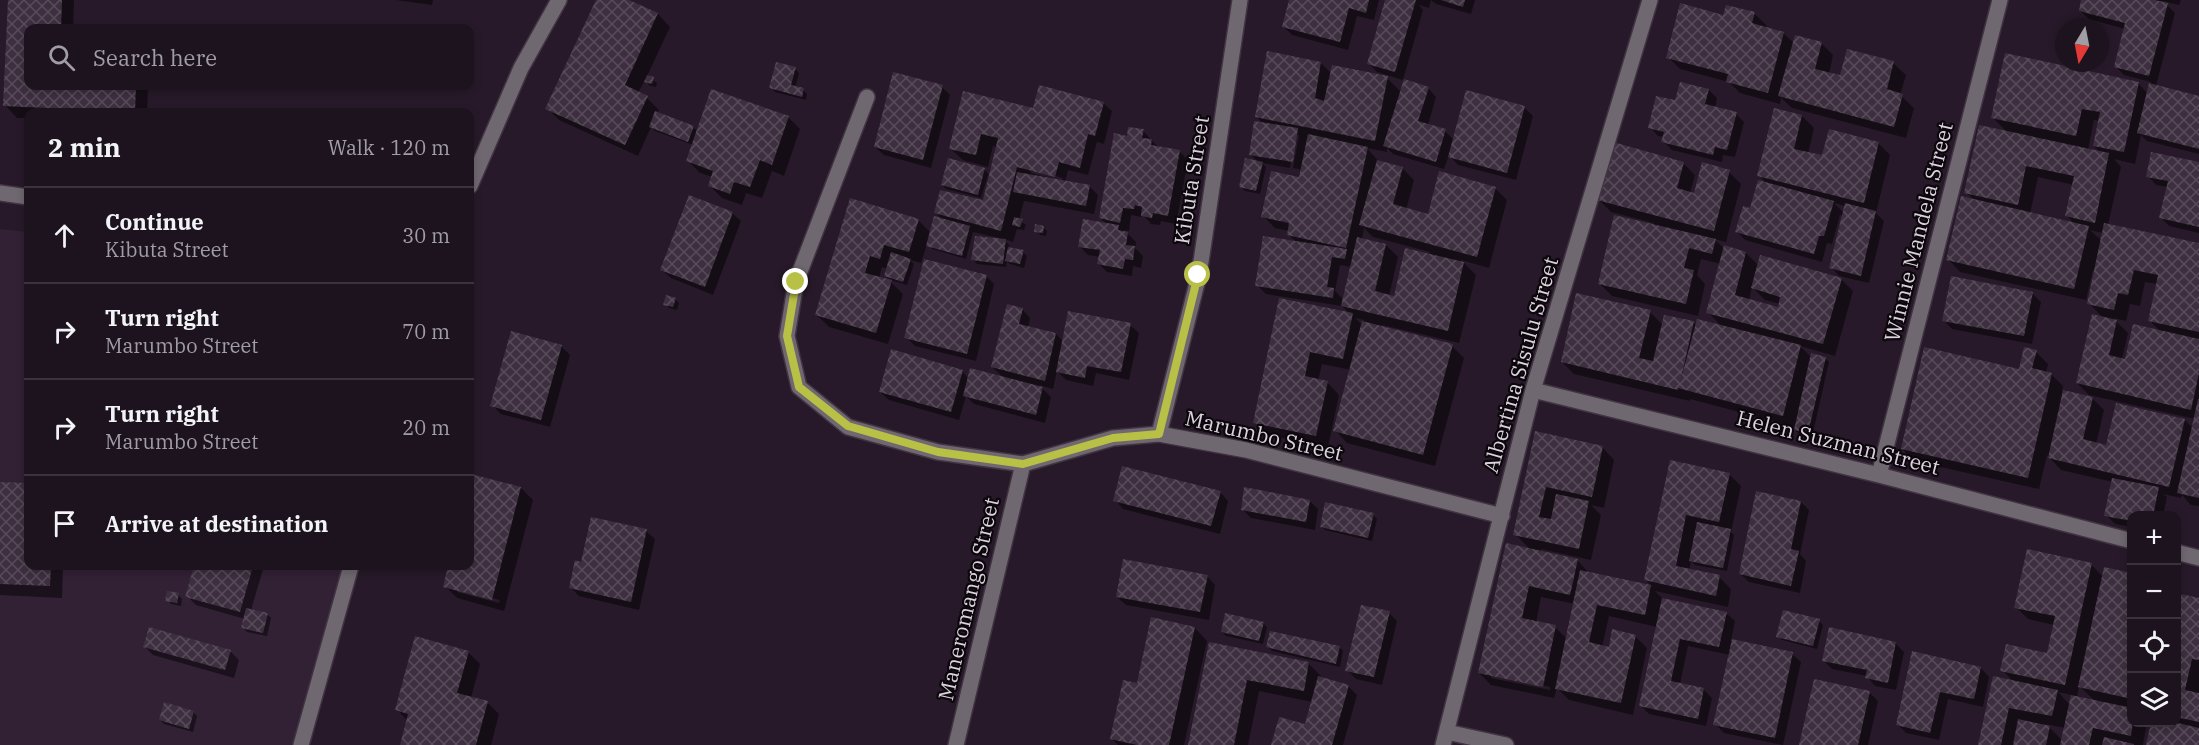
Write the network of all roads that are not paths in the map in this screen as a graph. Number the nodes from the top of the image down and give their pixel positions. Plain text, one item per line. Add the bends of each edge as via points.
1 (559, 0) edge
2 (1240, 0) edge
3 (2000, 0) edge
4 (1652, 1) edge
5 (867, 97) dead end
6 (474, 177) edge
7 (0, 193) edge
8 (24, 196) edge
9 (1533, 390) junction
10 (1159, 434) junction
11 (1023, 464) junction
12 (1879, 475) junction
13 (1502, 516) junction
14 (2127, 539) edge
15 (2181, 553) edge
16 (2199, 558) edge
17 (350, 570) edge
18 (1445, 738) edge
19 (301, 745) edge
20 (956, 745) edge
21 (1506, 745) edge

1 - 6 street via 521,68
2 - 10 street, Kibuta Street via 1198,275
3 - 12 street, Winnie Mandela Street
4 - 9 street, Albertina Sisulu Street
5 - 11 street, Marumbo Street via 796,282 787,336 799,387 848,426 938,452
7 - 8 street
9 - 12 street, Helen Suzman Street
9 - 13 street, Albertina Sisulu Street
10 - 11 street, Marumbo Street via 1113,438
10 - 13 street, Marumbo Street via 1246,450
11 - 20 street, Maneromango Street
12 - 14 street, Helen Suzman Street
13 - 18 street, Albertina Sisulu Street
15 - 16 street
17 - 19 street
18 - 21 street

